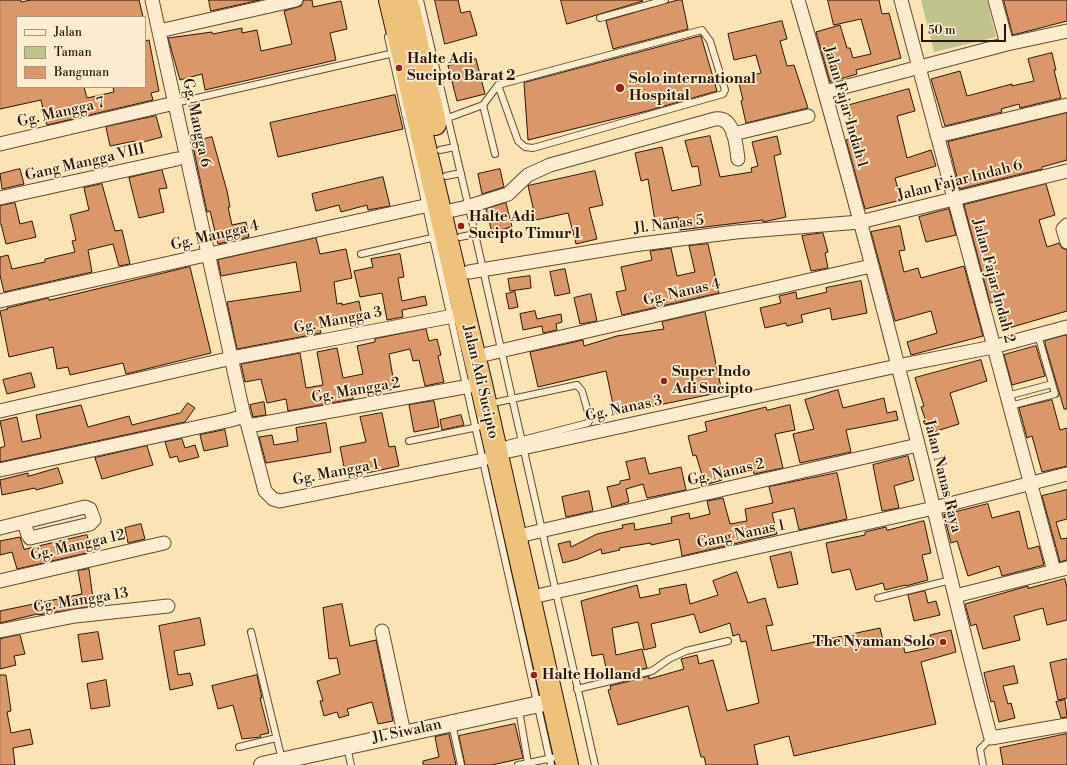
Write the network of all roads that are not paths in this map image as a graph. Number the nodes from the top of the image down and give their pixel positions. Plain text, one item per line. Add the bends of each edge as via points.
1 (152, 0) edge
2 (296, 0) edge
3 (420, 0) edge
4 (665, 0) edge
5 (798, 0) edge
6 (901, 0) edge
7 (995, 0) edge
8 (394, 4) edge
9 (600, 18) dead end
10 (420, 28) junction
11 (159, 31) junction
12 (1067, 31) edge
13 (386, 32) dead end
14 (1007, 44) junction
15 (397, 52) junction
16 (920, 68) junction
17 (498, 85) junction
18 (825, 92) junction
19 (175, 103) junction
20 (483, 105) junction
21 (1067, 105) edge
22 (808, 116) dead end
23 (426, 118) junction
24 (733, 134) junction
25 (938, 136) junction
26 (0, 144) edge
27 (433, 147) junction
28 (495, 154) dead end
29 (177, 158) dead end
30 (738, 159) dead end
31 (1067, 171) edge
32 (440, 178) junction
33 (0, 198) edge
34 (954, 199) junction
35 (445, 207) junction
36 (860, 222) junction
37 (1067, 225) edge
38 (453, 236) junction
39 (1067, 242) edge
40 (208, 254) junction
41 (361, 254) dead end
42 (871, 266) junction
43 (476, 270) junction
44 (0, 301) edge
45 (457, 315) junction
46 (1067, 327) edge
47 (1038, 335) junction
48 (993, 347) junction
49 (493, 352) junction
50 (232, 358) junction
51 (897, 366) junction
52 (1052, 384) junction
53 (485, 396) junction
54 (1009, 401) junction
55 (0, 411) edge
56 (246, 421) junction
57 (483, 426) junction
58 (409, 441) dead end
59 (918, 445) junction
60 (507, 451) junction
61 (0, 470) edge
62 (1067, 474) edge
63 (1032, 484) junction
64 (934, 508) junction
65 (24, 522) junction
66 (0, 528) edge
67 (534, 533) junction
68 (164, 543) dead end
69 (1067, 568) edge
70 (1054, 571) junction
71 (951, 580) junction
72 (0, 581) edge
73 (955, 596) junction
74 (878, 598) dead end
75 (532, 603) junction
76 (168, 606) dead end
77 (0, 631) edge
78 (382, 631) dead end
79 (251, 632) dead end
80 (728, 641) dead end
81 (577, 689) junction
82 (545, 703) junction
83 (519, 708) junction
84 (451, 723) junction
85 (1067, 726) edge
86 (404, 733) junction
87 (276, 738) junction
88 (991, 738) junction
89 (346, 746) junction
90 (238, 747) dead end
91 (282, 760) junction
92 (300, 761) edge
93 (563, 762) edge
94 (528, 763) junction
95 (262, 765) edge
96 (351, 765) edge
97 (460, 765) edge
98 (518, 765) edge
99 (595, 765) edge
100 (983, 765) edge

1 - 11 street, Gg. Mangga 6
2 - 11 street
3 - 10 lane, Jalan Adi Sucipto
4 - 9 lane
5 - 18 street, Jalan Fajar Indah 1
6 - 16 street, Jalan Fajar Indah 2
7 - 14 street
8 - 10 highway, Jalan Adi Sucipto
8 - 15 highway, Jalan Adi Sucipto
10 - 23 highway, Jalan Adi Sucipto via 429,64
11 - 19 street, Gg. Mangga 6
12 - 14 street
13 - 15 lane, Jalan Adi Sucipto
14 - 16 street
15 - 19 lane
15 - 23 highway, Jalan Adi Sucipto
16 - 18 street
16 - 25 street, Jalan Fajar Indah 2
17 - 17 lane via 518,141 528,148 719,97 725,90 710,41 702,30
17 - 20 lane
18 - 36 street, Jalan Fajar Indah 1
19 - 26 street, Gg. Mangga 7
19 - 40 street, Gg. Mangga 6
20 - 23 lane
20 - 28 lane
21 - 25 street
22 - 24 street
23 - 27 highway, Jalan Adi Sucipto
23 - 27 lane, Jalan Adi Sucipto
24 - 30 street
24 - 35 street, Gg. Mangga 4 via 726,121 715,119 550,165 528,175 508,194
25 - 34 street, Jalan Fajar Indah 2
27 - 32 highway, Jalan Adi Sucipto
27 - 32 lane, Jalan Adi Sucipto
29 - 33 street, Gang Mangga VIII
31 - 34 street, Jalan Fajar Indah 6
32 - 35 highway, Jalan Adi Sucipto
34 - 36 street, Jalan Fajar Indah 6
34 - 48 street, Jalan Fajar Indah 2
35 - 38 highway, Jalan Adi Sucipto
35 - 40 street, Gg. Mangga 4
36 - 42 street, Jalan Nanas Raya
36 - 43 street, Jl. Nanas 5 via 736,232 633,245
37 - 39 street via 1064,229
38 - 41 lane
38 - 43 highway, Jalan Adi Sucipto
38 - 45 highway, Jalan Adi Sucipto
40 - 44 street, Gg. Mangga 4
40 - 50 street, Gg. Mangga 6
42 - 49 street, Gg. Nanas 4
42 - 51 street, Jalan Nanas Raya
43 - 49 highway, Jalan Adi Sucipto
45 - 50 street, Gg. Mangga 3
45 - 53 highway, Jalan Adi Sucipto
46 - 47 street, Gg. Nanas 3
47 - 48 street, Gg. Nanas 3
47 - 52 lane
48 - 51 street, Gg. Nanas 3
48 - 54 street, Jalan Fajar Indah 2
49 - 53 highway, Jalan Adi Sucipto
50 - 55 street, Gg. Mangga 3
50 - 56 street, Gg. Mangga 1
51 - 59 street, Jalan Nanas Raya
51 - 60 street, Gg. Nanas 3
52 - 54 lane
52 - 54 lane via 1055,394
53 - 56 street, Gg. Mangga 2
53 - 57 highway, Jalan Adi Sucipto
53 - 60 highway, Jalan Adi Sucipto
53 - 60 lane via 577,384 582,391 590,419 588,423
54 - 63 street, Jalan Fajar Indah 2
56 - 60 street, Gg. Mangga 1 via 265,491 272,499 280,501
56 - 61 street, Gg. Mangga 2 via 231,420
57 - 58 lane
57 - 60 highway, Jalan Adi Sucipto
59 - 64 street, Jalan Nanas Raya
59 - 67 street, Gg. Nanas 2
60 - 67 highway, Jalan Adi Sucipto
60 - 75 highway, Jalan Adi Sucipto via 497,491
62 - 63 street, Gang Nanas 1
63 - 64 street, Gang Nanas 1
63 - 70 street, Jalan Fajar Indah 2
64 - 71 street, Jalan Nanas Raya
64 - 75 street, Gang Nanas 1
65 - 65 street via 86,507 90,509 94,520 90,524 30,538
65 - 66 street
67 - 75 highway, Jalan Adi Sucipto
68 - 72 street, Gg. Mangga 12
69 - 70 street
70 - 73 street
71 - 73 street, Jalan Nanas Raya
71 - 74 lane
73 - 88 street, Jalan Nanas Raya
75 - 81 lane, Jalan Adi Sucipto
75 - 82 highway, Jalan Adi Sucipto
75 - 93 highway, Jalan Adi Sucipto
76 - 77 street, Gg. Mangga 13 via 75,616
78 - 86 street
79 - 87 lane
80 - 81 lane via 686,651 652,671
81 - 99 lane, Jalan Adi Sucipto
82 - 83 street, Jl. Siwalan
82 - 93 highway, Jalan Adi Sucipto
83 - 84 street, Jl. Siwalan
83 - 94 lane
84 - 86 street, Jl. Siwalan
84 - 97 lane
85 - 88 street
86 - 89 street, Jl. Siwalan
87 - 90 lane
87 - 91 lane
88 - 100 lane via 980,749
89 - 92 street, Jl. Siwalan
89 - 96 lane
91 - 92 street, Jl. Siwalan
91 - 95 street, Jl. Siwalan
93 - 94 lane
94 - 98 lane

